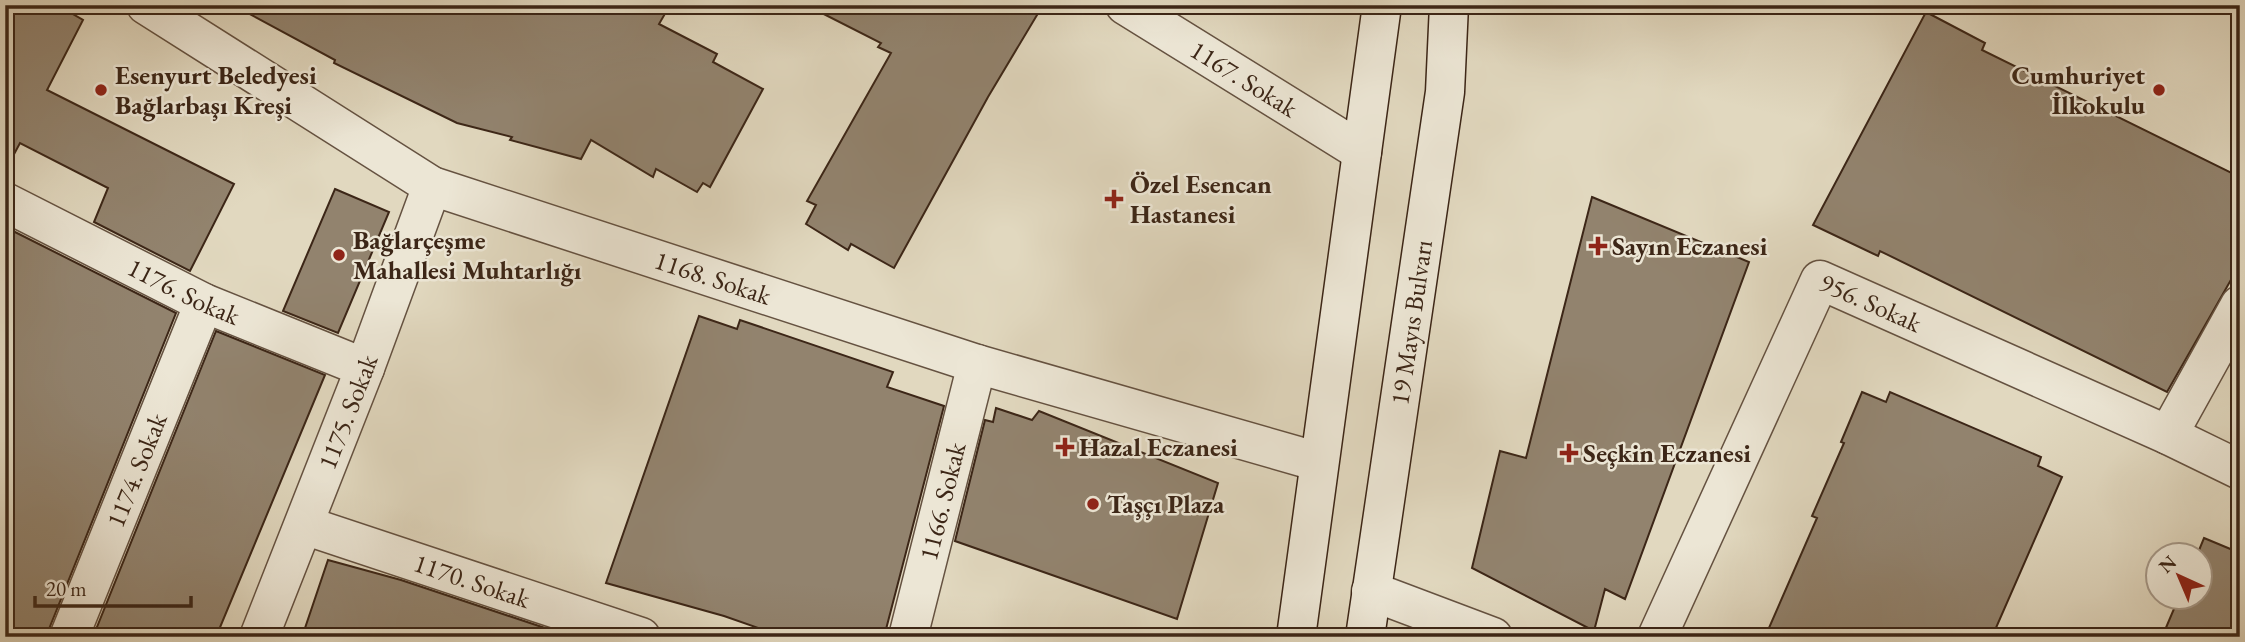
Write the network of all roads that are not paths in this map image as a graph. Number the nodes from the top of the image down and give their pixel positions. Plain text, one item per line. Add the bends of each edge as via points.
1 (1125, 5) edge
2 (1382, 5) edge
3 (1449, 5) edge
4 (150, 6) edge
5 (1362, 152) junction
6 (432, 186) junction
7 (5, 202) edge
8 (204, 303) junction
9 (2240, 304) edge
10 (977, 364) junction
11 (365, 369) junction
12 (2168, 435) junction
13 (1319, 462) junction
14 (2240, 470) edge
15 (304, 524) junction
16 (1371, 591) junction
17 (69, 637) edge
18 (259, 637) edge
19 (641, 637) edge
20 (908, 637) edge
21 (1296, 637) edge
22 (1365, 637) edge
23 (1493, 637) edge
24 (1657, 637) edge

1 - 5 street, 1167. Sokak
2 - 5 street
3 - 16 street, 19 Mayıs Bulvarı via 1445,92
4 - 6 street, 1168. Sokak
5 - 13 street
6 - 10 street, 1168. Sokak
6 - 11 street, 1175. Sokak
7 - 8 street, 1176. Sokak
8 - 11 street, 1176. Sokak
8 - 17 street, 1174. Sokak
9 - 12 street
10 - 13 street, 1168. Sokak
10 - 20 street, 1166. Sokak
11 - 15 street, 1175. Sokak
12 - 14 street, 956. Sokak
12 - 24 street, 956. Sokak via 1820,280
13 - 21 street
15 - 18 street, 1175. Sokak
15 - 19 street, 1170. Sokak
16 - 22 street, 19 Mayıs Bulvarı
16 - 23 street

